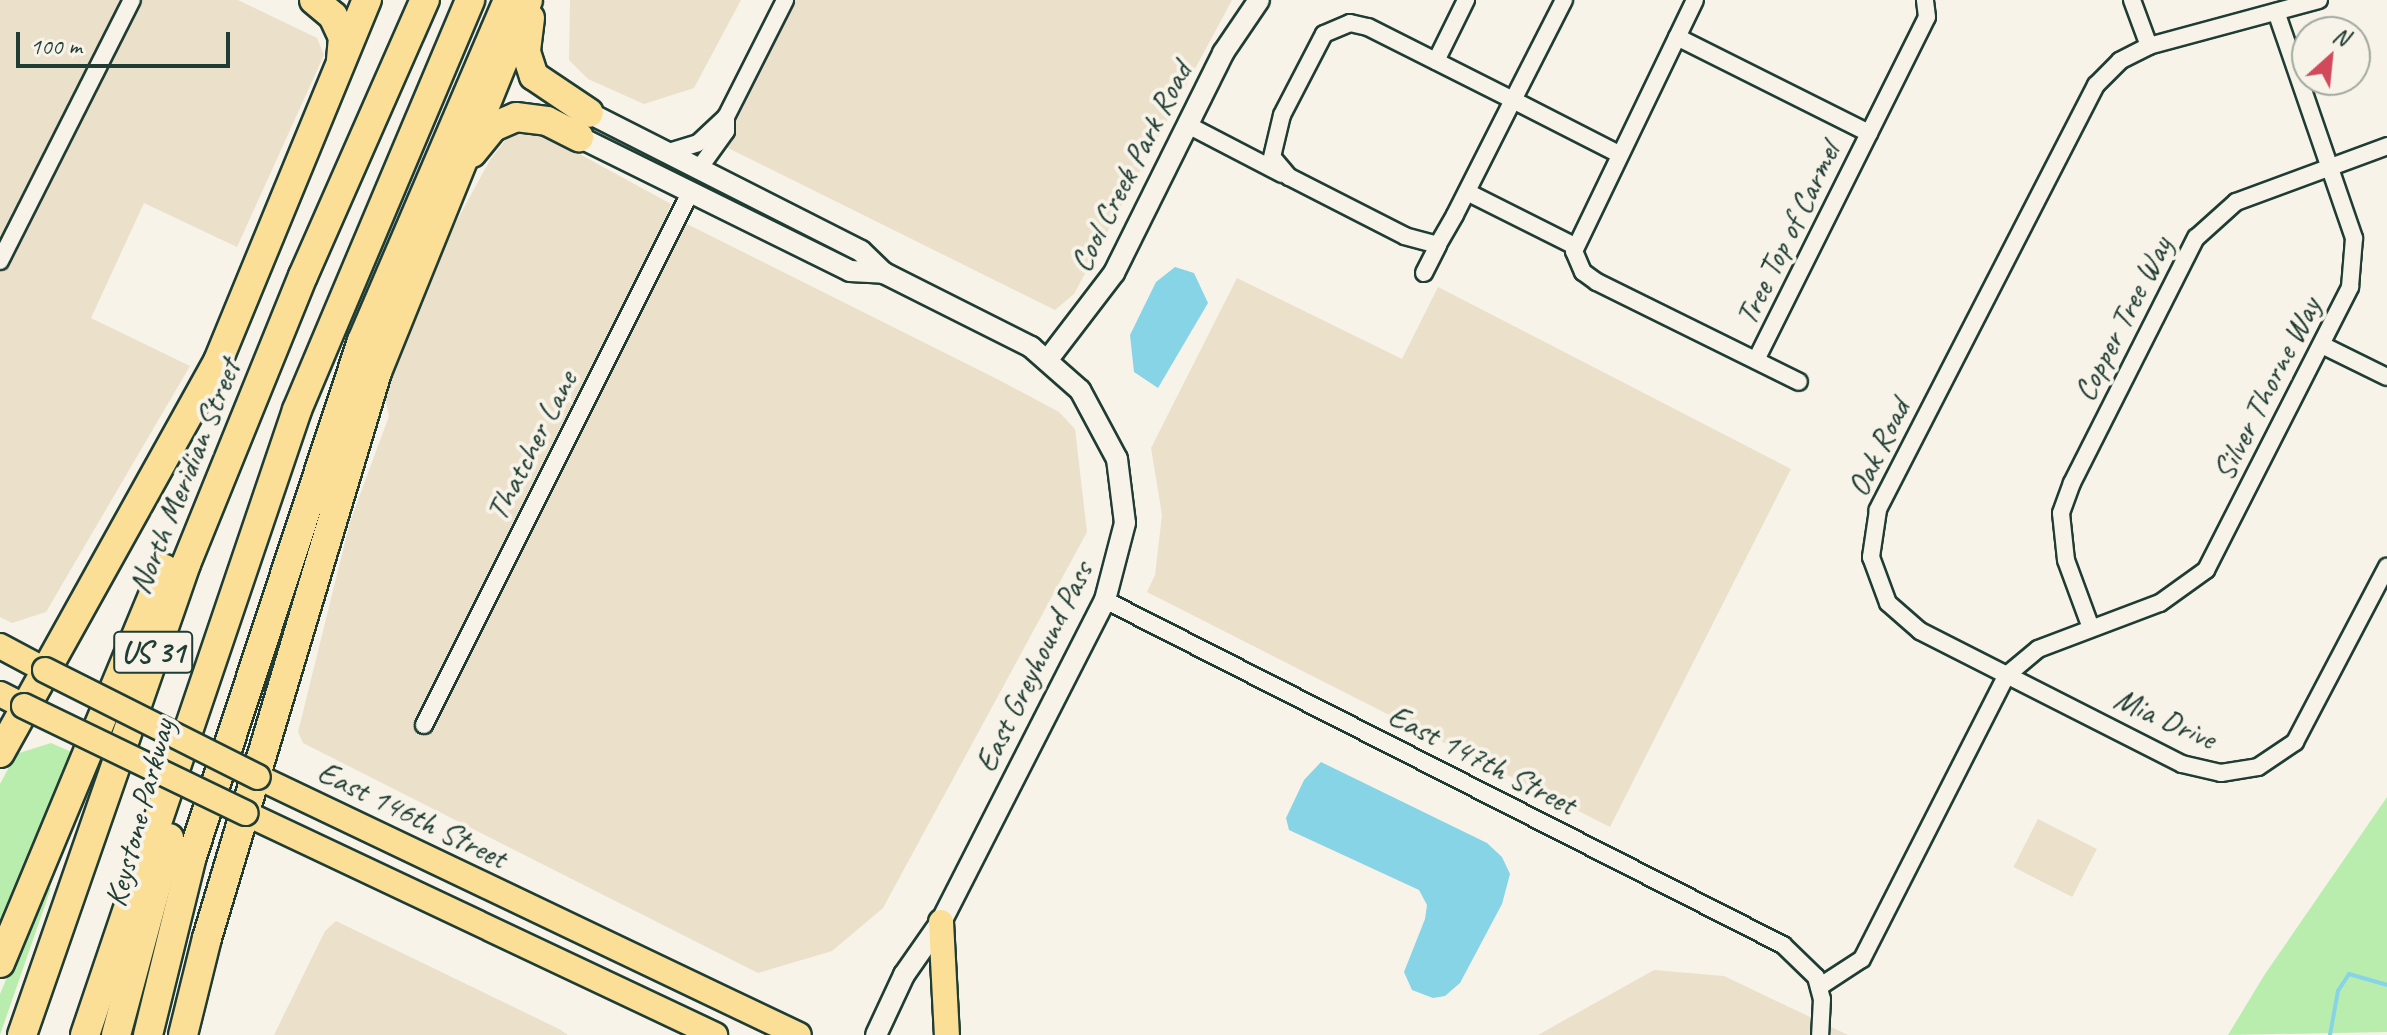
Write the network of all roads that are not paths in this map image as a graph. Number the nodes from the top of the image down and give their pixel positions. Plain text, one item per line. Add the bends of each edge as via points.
1 (132, 0) edge
2 (314, 0) edge
3 (367, 0) edge
4 (422, 0) edge
5 (470, 0) edge
6 (508, 0) edge
7 (530, 0) edge
8 (785, 0) edge
9 (1259, 0) edge
10 (1466, 0) edge
11 (1564, 0) edge
12 (1695, 0) edge
13 (1925, 0) edge
14 (2132, 0) edge
15 (2319, 0) edge
16 (2276, 12) junction
17 (1677, 37) junction
18 (2149, 46) junction
19 (1436, 61) junction
20 (330, 98) junction
21 (1513, 100) junction
22 (726, 117) junction
23 (584, 125) junction
24 (1188, 125) junction
25 (1869, 133) junction
26 (2387, 146) edge
27 (669, 152) junction
28 (1619, 154) junction
29 (2330, 167) junction
30 (698, 170) junction
31 (1289, 177) junction
32 (1467, 192) junction
33 (690, 193) junction
34 (1438, 245) junction
35 (1573, 245) junction
36 (422, 254) junction
37 (0, 261) edge
38 (884, 273) junction
39 (1424, 273) dead end
40 (303, 276) junction
41 (2322, 345) junction
42 (1049, 358) junction
43 (1756, 360) junction
44 (2387, 377) edge
45 (1799, 382) dead end
46 (2387, 567) edge
47 (1105, 600) junction
48 (226, 608) junction
49 (2091, 628) junction
50 (0, 646) edge
51 (45, 670) junction
52 (2007, 675) junction
53 (12, 700) edge
54 (424, 725) dead end
55 (0, 753) edge
56 (258, 777) junction
57 (245, 813) junction
58 (941, 922) junction
59 (0, 963) edge
60 (1819, 987) junction
61 (22, 1035) edge
62 (85, 1035) edge
63 (116, 1035) edge
64 (148, 1035) edge
65 (183, 1035) edge
66 (715, 1035) edge
67 (799, 1035) edge
68 (876, 1035) edge
69 (947, 1035) edge
70 (1820, 1035) edge

1 - 37 street
2 - 20 highway via 333,16 343,37
3 - 20 highway
4 - 40 highway, North Meridian Street / US 31
5 - 48 highway, US 31 via 325,338
6 - 64 highway via 362,341 192,856
7 - 23 highway via 526,52 534,76
7 - 36 highway
8 - 22 street
9 - 24 street, Cool Creek Park Road via 1223,53
10 - 19 street
11 - 21 street
12 - 17 street
13 - 25 street, Tree Top of Carmel via 1927,17
14 - 18 street
15 - 16 street, Oak Road
16 - 18 street, Oak Road
16 - 29 street, Silver Thorne Way
17 - 25 street, Tree Top of Carmel
17 - 28 street
18 - 52 street, Oak Road via 2107,71 2083,107 1875,521 1871,557 1888,603 1920,631
19 - 21 street
19 - 31 street via 1368,27 1334,26 1324,34 1272,142 1272,157
20 - 51 highway via 218,361
21 - 28 street
21 - 32 street
22 - 27 street via 698,143
22 - 30 street via 726,131
23 - 27 street, East Greyhound Pass
23 - 33 street, East Greyhound Pass
23 - 36 highway via 526,117 493,127 471,154
24 - 31 street
24 - 42 street, Cool Creek Park Road via 1114,273
25 - 43 street, Tree Top of Carmel
26 - 29 street, Copper Tree Way
27 - 30 street, East Greyhound Pass
28 - 35 street
29 - 41 street, Silver Thorne Way via 2356,256 2350,287
29 - 49 street, Copper Tree Way via 2236,202 2196,238 2061,513 2066,560
30 - 38 street, East Greyhound Pass via 861,251
31 - 34 street via 1405,236
32 - 34 street
32 - 35 street
33 - 38 street, East Greyhound Pass via 850,271
33 - 54 street, Thatcher Lane
34 - 39 street
35 - 43 street, Tree Top of Carmel via 1583,272 1597,282
36 - 56 highway via 348,461
38 - 42 street, East Greyhound Pass
40 - 59 highway via 169,560
40 - 61 highway, North Meridian Street / US 31 via 148,665
41 - 44 street
41 - 49 street, Silver Thorne Way via 2206,570 2160,603
42 - 47 street, East Greyhound Pass via 1089,403 1117,459 1125,523
43 - 45 street, Tree Top of Carmel
46 - 52 street, Mia Drive via 2307,724 2279,756 2258,767 2221,773 2182,764
47 - 58 street, East Greyhound Pass
47 - 60 street, East 147th Street via 1783,945 1804,962
48 - 62 highway, US 31
48 - 63 highway, Keystone Parkway
49 - 52 street, Silver Thorne Way via 2038,649
50 - 51 main road, East 146th Street
51 - 53 highway
51 - 56 main road, East 146th Street, bridge
52 - 60 street via 1862,959
53 - 55 highway
53 - 57 main road, bridge
56 - 57 highway
56 - 67 main road, East 146th Street
57 - 65 highway
57 - 66 main road
58 - 68 street, East Greyhound Pass via 904,975
58 - 69 main road
60 - 70 street

